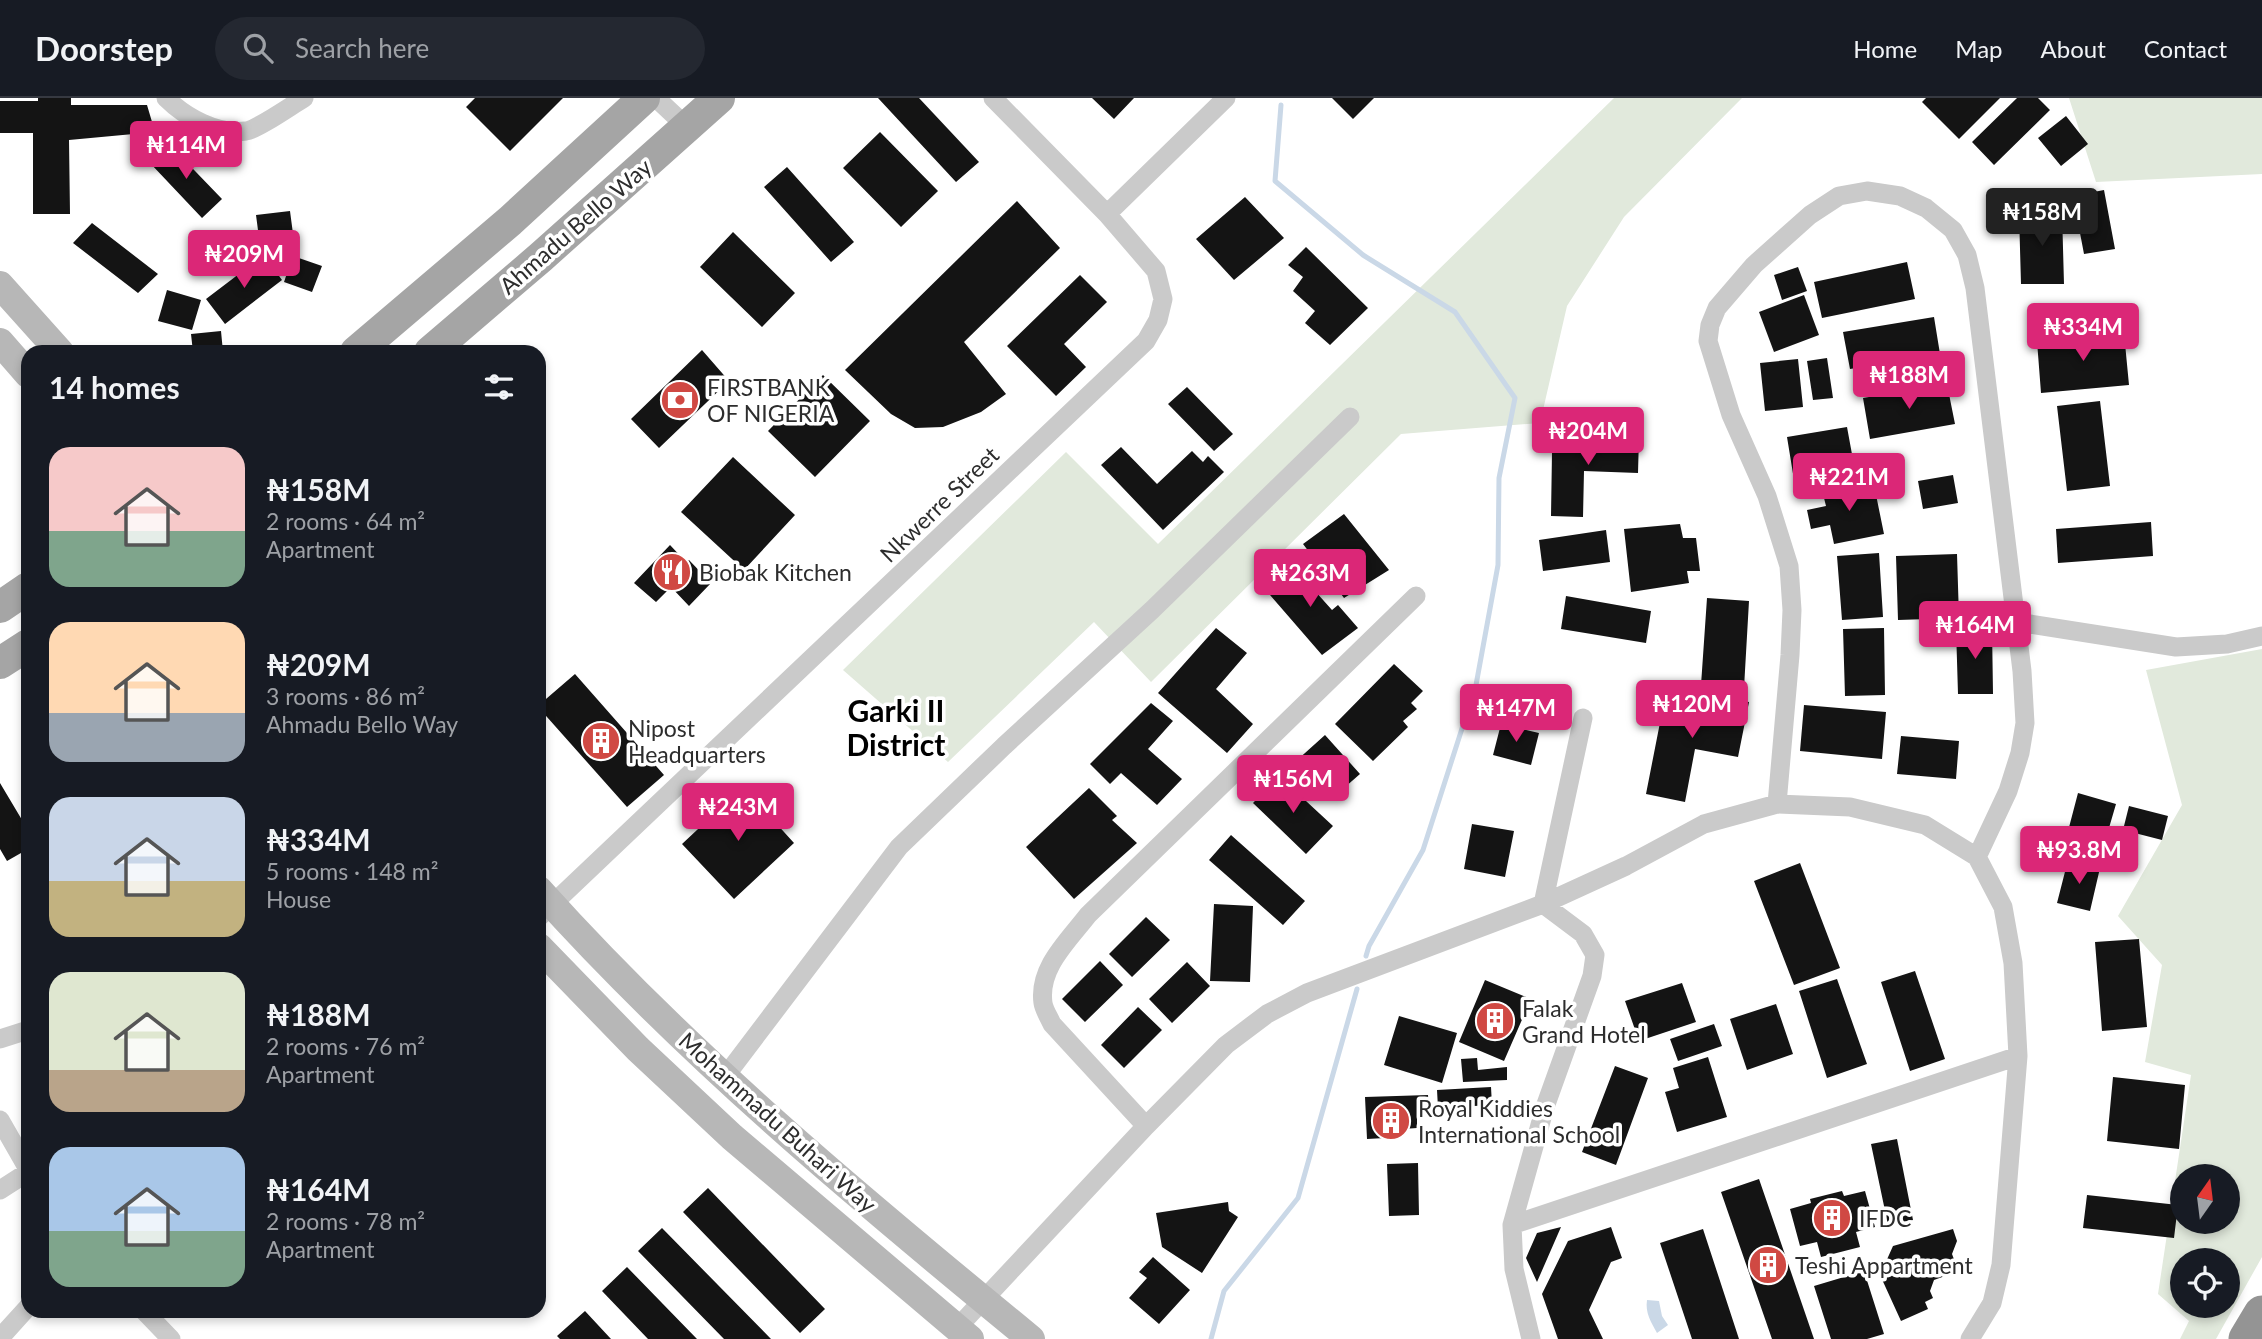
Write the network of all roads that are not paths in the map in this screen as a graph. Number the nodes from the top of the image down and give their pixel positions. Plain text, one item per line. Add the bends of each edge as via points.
1 (166, 98) edge
2 (304, 98) edge
3 (644, 98) edge
4 (656, 98) edge
5 (719, 98) edge
6 (993, 98) edge
7 (1226, 98) edge
8 (688, 128) junction
9 (1107, 214) junction
10 (0, 285) edge
11 (0, 342) edge
12 (54, 345) edge
13 (364, 345) edge
14 (438, 345) edge
15 (21, 365) edge
16 (1350, 417) dead end
17 (21, 593) edge
18 (1416, 596) dead end
19 (0, 607) edge
20 (2017, 622) junction
21 (2262, 636) edge
22 (21, 650) edge
23 (0, 663) edge
24 (1583, 718) dead end
25 (1777, 804) junction
26 (1978, 857) junction
27 (546, 901) edge
28 (1543, 904) junction
29 (546, 907) edge
30 (546, 954) edge
31 (21, 1032) edge
32 (0, 1039) edge
33 (2018, 1056) junction
34 (724, 1078) junction
35 (0, 1120) edge
36 (1146, 1126) junction
37 (21, 1158) edge
38 (21, 1176) edge
39 (0, 1191) edge
40 (1512, 1225) junction
41 (983, 1300) junction
42 (2262, 1314) edge
43 (21, 1315) edge
44 (151, 1318) edge
45 (963, 1333) edge
46 (0, 1338) edge
47 (171, 1339) edge
48 (1031, 1339) edge
49 (1531, 1339) edge
50 (1970, 1339) edge
51 (2247, 1339) edge

1 - 2 street via 180,112 215,128 247,131
3 - 13 main road, Ahmadu Bello Way via 510,221
4 - 8 street
5 - 8 main road, Ahmadu Bello Way
6 - 9 street, Nkwerre Street
7 - 9 street
8 - 14 main road, Ahmadu Bello Way
9 - 27 street, Nkwerre Street via 1156,271 1163,299 1146,341
10 - 12 main road
11 - 15 main road
16 - 34 street via 900,847
17 - 19 main road
18 - 36 street via 1088,915 1048,968 1043,1006 1052,1024
20 - 21 street via 2176,647
20 - 25 street via 1968,255 1952,230 1918,204 1867,191 1839,196 1810,215 1754,265 1717,308 1708,341 1789,566 1790,654
20 - 26 street via 2025,723 2021,753
22 - 23 main road
24 - 28 street
25 - 26 street via 1850,807 1925,825
25 - 28 street via 1704,824
26 - 33 street via 2003,907 2013,963
28 - 36 street via 1307,993 1267,1014 1226,1045
28 - 40 street via 1583,934 1595,955
29 - 34 main road, Mohammadu Buhari Way
30 - 45 main road, Mohammadu Buhari Way via 723,1128
31 - 32 street
33 - 40 street
33 - 50 street via 2001,1265 1992,1303
34 - 41 main road, Mohammadu Buhari Way
35 - 37 street
36 - 41 street
38 - 39 street
40 - 49 street via 1514,1269
41 - 45 street
41 - 48 main road, Mohammadu Buhari Way
42 - 51 highway
43 - 46 street
44 - 47 street

